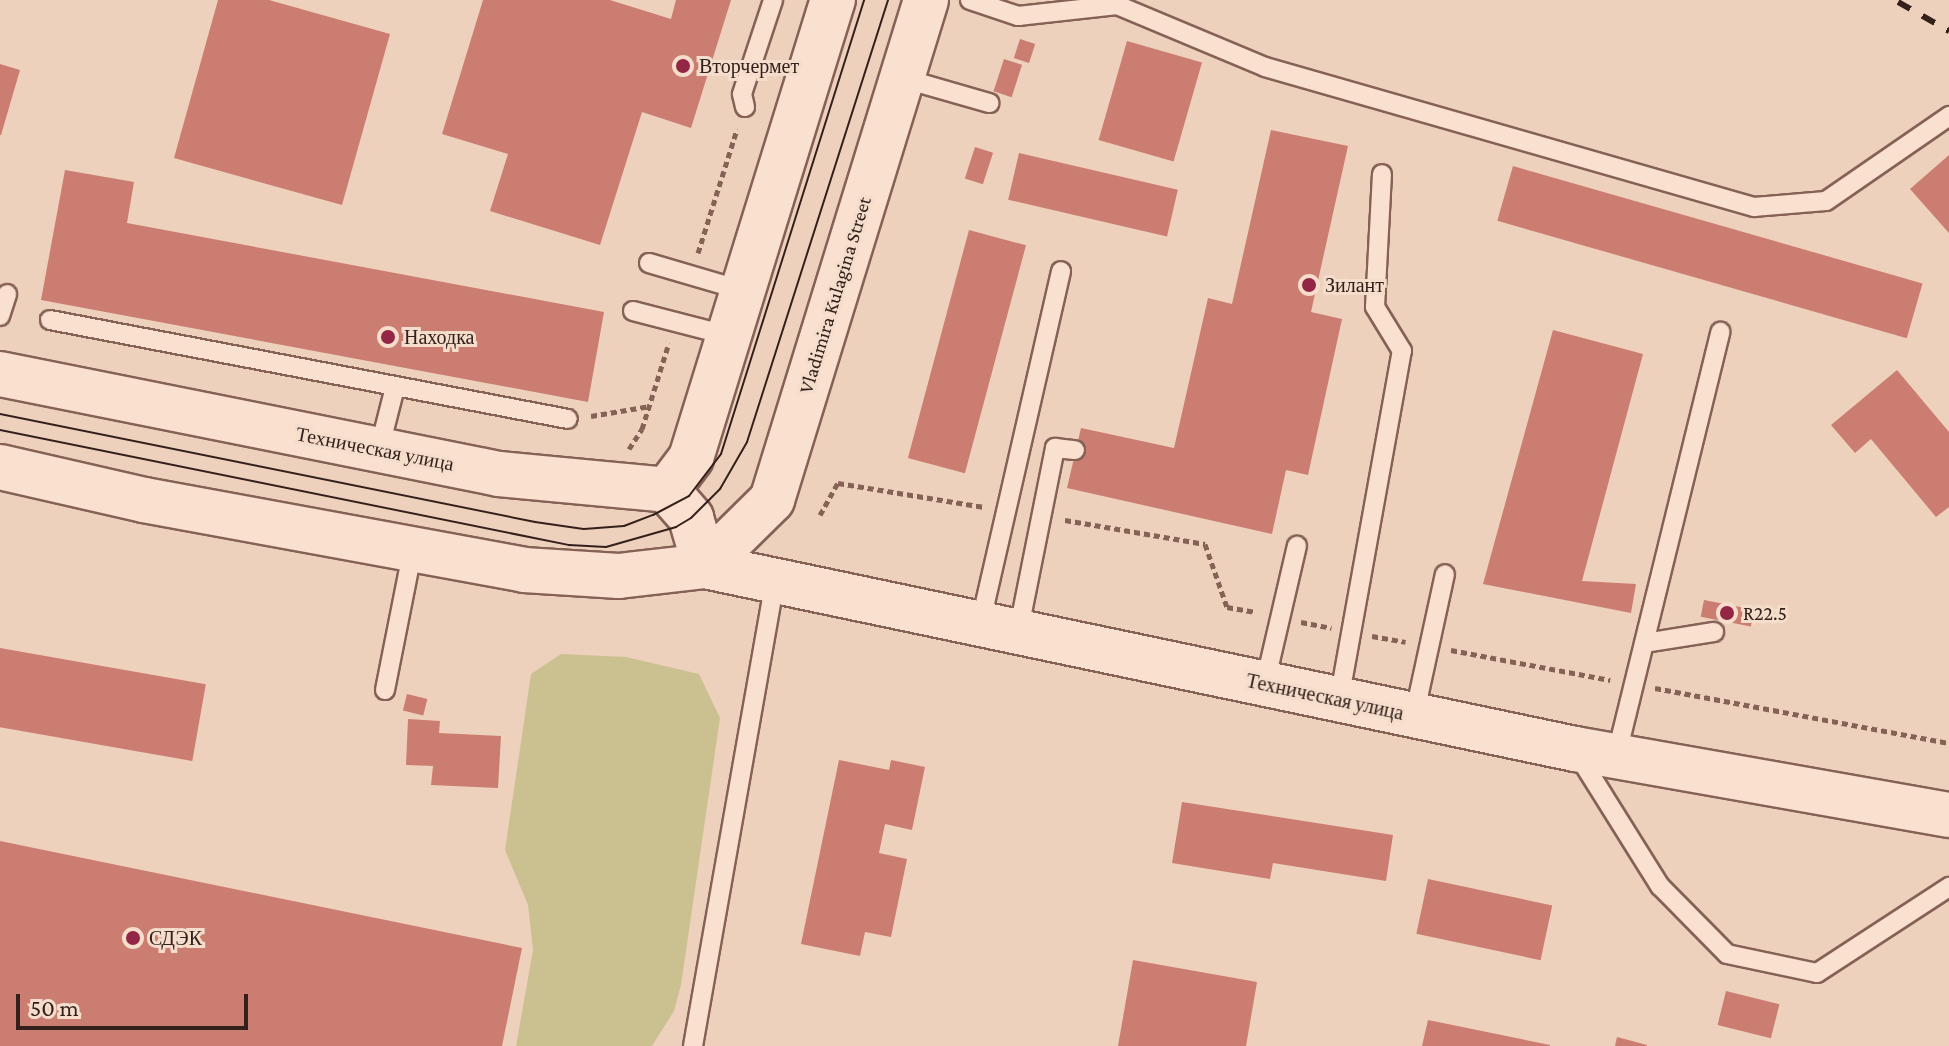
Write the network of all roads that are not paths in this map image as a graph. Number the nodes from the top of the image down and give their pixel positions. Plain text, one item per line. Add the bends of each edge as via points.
1 (773, 0) edge
2 (833, 0) edge
3 (926, 0) edge
4 (970, 0) edge
5 (902, 78) junction
6 (989, 103) dead end
7 (745, 107) dead end
8 (1949, 116) edge
9 (1382, 174) dead end
10 (649, 263) dead end
11 (1061, 271) dead end
12 (744, 291) junction
13 (7, 294) dead end
14 (633, 311) dead end
15 (0, 316) edge
16 (50, 320) dead end
17 (1720, 332) dead end
18 (730, 336) junction
19 (0, 374) edge
20 (395, 387) junction
21 (568, 419) road end
22 (379, 450) junction
23 (1075, 450) dead end
24 (0, 467) edge
25 (667, 490) junction
26 (1297, 546) dead end
27 (413, 548) junction
28 (705, 566) junction
29 (1445, 574) dead end
30 (775, 582) junction
31 (999, 629) junction
32 (1714, 632) dead end
33 (1645, 643) junction
34 (1265, 685) junction
35 (385, 690) dead end
36 (1339, 700) junction
37 (1414, 716) junction
38 (1596, 753) junction
39 (1949, 815) edge
40 (1949, 887) edge
41 (693, 1046) edge

1 - 7 lane via 742,94
2 - 12 main road
3 - 5 main road, Vladimira Kulagina Street
4 - 8 lane via 1018,16 1117,5 1265,67 1754,207 1826,201
5 - 6 lane
5 - 28 main road, Vladimira Kulagina Street via 772,500
9 - 36 lane via 1375,307 1402,351
10 - 12 lane
11 - 31 lane
12 - 18 main road
13 - 15 lane
14 - 18 lane
16 - 20 lane
17 - 33 lane
18 - 25 main road via 691,458
19 - 22 main road, Техническая улица
20 - 21 lane
20 - 22 lane
22 - 25 main road, Техническая улица via 499,474
23 - 31 lane via 1055,448
24 - 27 main road, Техническая улица via 144,500
25 - 28 main road via 691,518
26 - 34 lane
27 - 28 main road, Техническая улица via 524,570 619,576
27 - 35 lane
28 - 30 main road, Техническая улица
29 - 37 lane
30 - 31 main road, Техническая улица
30 - 41 lane
31 - 34 main road, Техническая улица
32 - 33 lane
33 - 38 lane
34 - 36 main road, Техническая улица
36 - 37 main road, Техническая улица
37 - 38 main road, Техническая улица
38 - 39 main road, Техническая улица
38 - 40 lane via 1660,886 1727,954 1817,973

